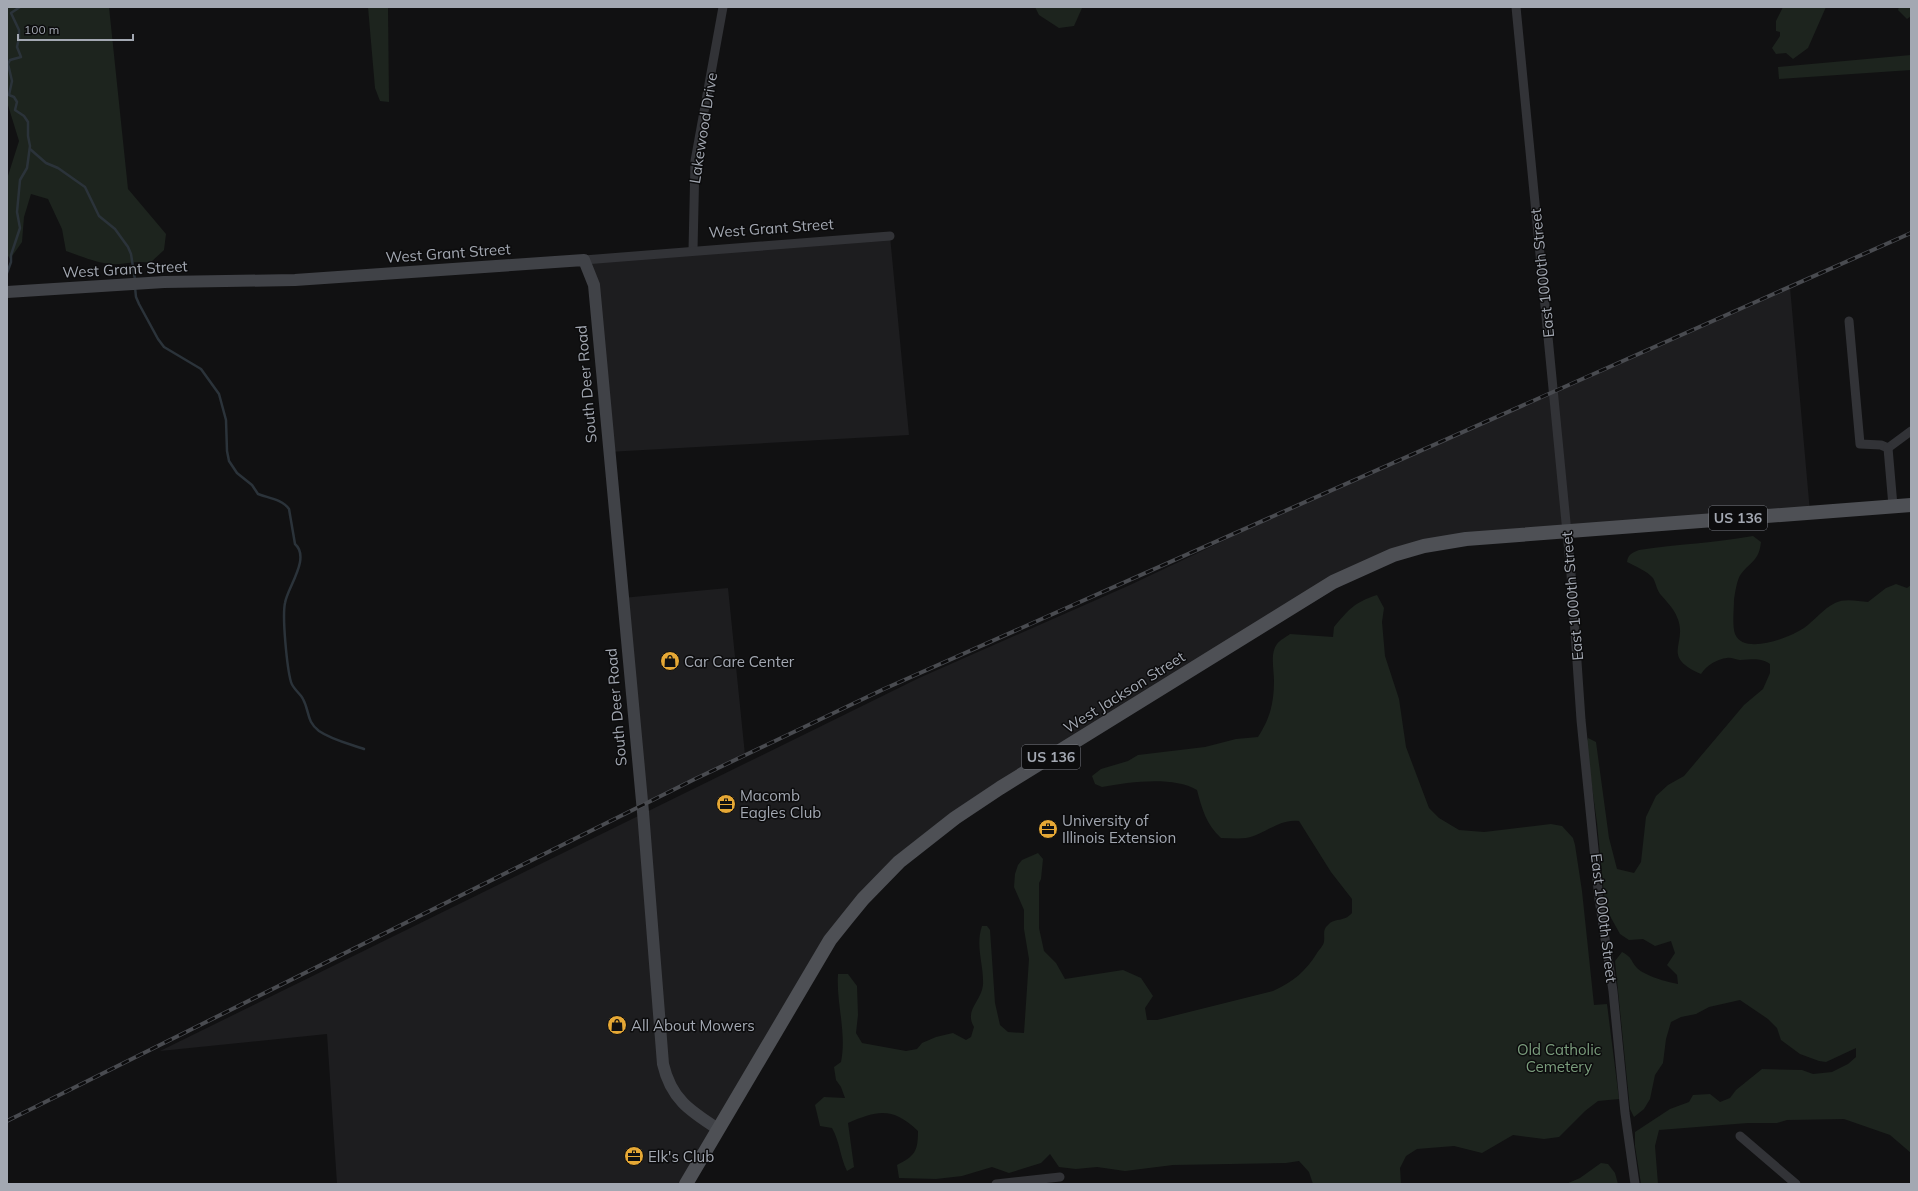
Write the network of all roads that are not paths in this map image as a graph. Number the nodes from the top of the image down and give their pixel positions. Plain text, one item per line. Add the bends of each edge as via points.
1 (723, 7) edge
2 (1516, 7) edge
3 (890, 236) dead end
4 (693, 250) junction
5 (584, 260) junction
6 (7, 292) edge
7 (1849, 321) dead end
8 (1911, 431) edge
9 (1888, 448) junction
10 (1911, 505) edge
11 (1893, 506) junction
12 (1565, 531) junction
13 (718, 1129) junction
14 (1740, 1136) dead end
15 (1060, 1177) dead end
16 (686, 1184) edge
17 (996, 1184) edge
18 (1635, 1184) edge
19 (1796, 1184) edge

1 - 4 street, Lakewood Drive via 695,161
2 - 12 street, East 1000th Street
3 - 4 street, West Grant Street
4 - 5 street, West Grant Street
5 - 6 main road, West Grant Street via 295,280 164,282
5 - 13 main road, South Deer Road via 594,285 643,812 663,1064 667,1079 679,1099 689,1110
7 - 9 street via 1860,444
8 - 9 street
9 - 11 street
10 - 11 main road, US 136
11 - 12 main road, US 136
12 - 13 main road, West Jackson Street / US 136 via 1466,539 1424,546 1393,555 1355,571 1311,594 955,818 899,862 862,899 830,940
12 - 18 street, East 1000th Street via 1572,582 1581,720 1599,899 1613,991
13 - 16 main road, West Jackson Street / US 136
14 - 19 street
15 - 17 street

